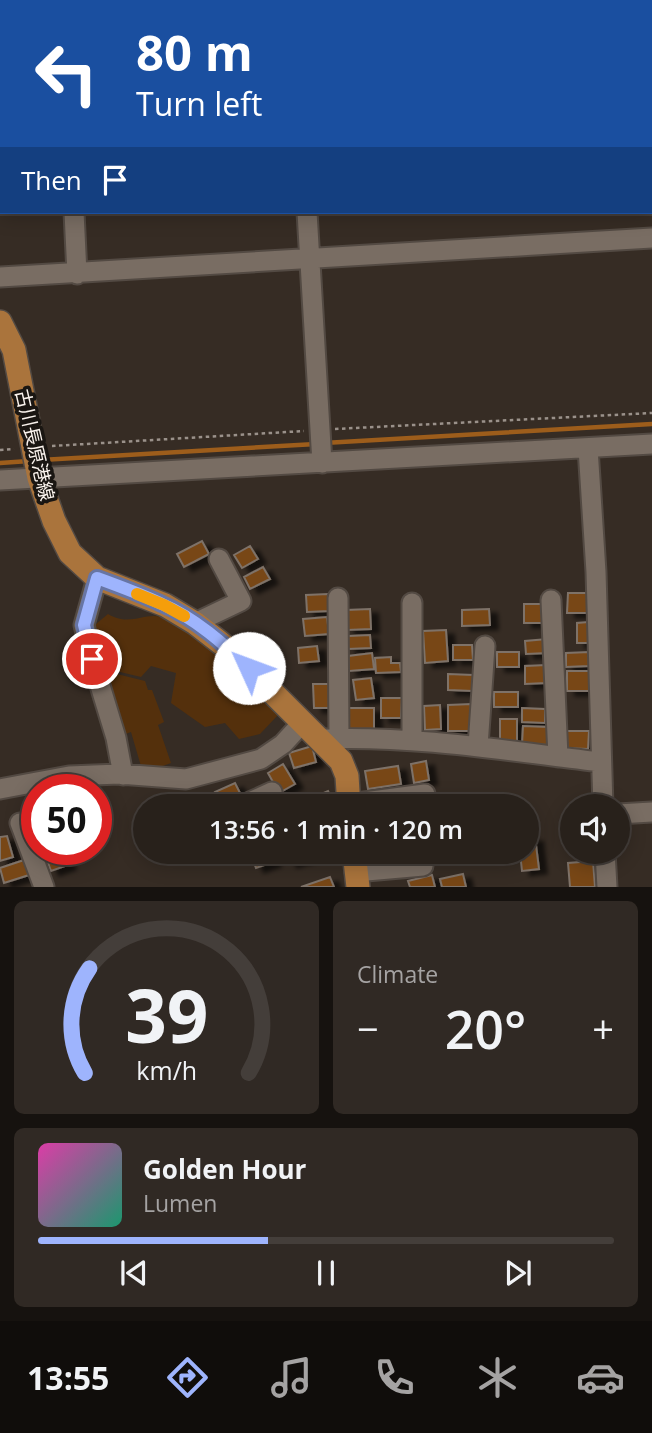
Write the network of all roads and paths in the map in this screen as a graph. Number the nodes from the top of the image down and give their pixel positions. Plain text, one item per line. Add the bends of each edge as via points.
1 (74, 214) edge
2 (307, 214) edge
3 (652, 238) edge
4 (309, 258) junction
5 (77, 274) junction
6 (0, 277) edge
7 (0, 322) edge
8 (652, 444) edge
9 (588, 447) junction
10 (321, 451) junction
11 (37, 467) junction
12 (0, 480) edge
13 (219, 559) dead end
14 (97, 578) junction
15 (338, 598) dead end
16 (551, 600) dead end
17 (412, 603) dead end
18 (195, 623) junction
19 (485, 646) dead end
20 (303, 722) junction
21 (330, 738) junction
22 (412, 740) junction
23 (478, 746) junction
24 (558, 757) junction
25 (601, 762) junction
26 (123, 775) junction
27 (0, 789) edge
28 (348, 794) edge
29 (602, 794) edge
30 (652, 812) edge
31 (630, 813) edge
32 (20, 823) dead end
33 (606, 864) edge
34 (423, 866) dead end
35 (356, 871) edge
36 (44, 887) edge
37 (607, 887) edge

1 - 5 street
2 - 4 street
3 - 4 street
4 - 5 street
4 - 10 street
5 - 6 street
7 - 11 main road, 古川長原港線 via 14,350
8 - 9 street
9 - 10 street
9 - 25 street
10 - 11 street
11 - 12 street
11 - 14 main road, 古川長原港線 via 70,553
13 - 18 street via 241,601
14 - 18 main road, 古川長原港線
14 - 26 street via 84,625
15 - 21 street
16 - 24 street
17 - 22 street
18 - 20 main road, 古川長原港線 via 231,651
19 - 23 street
20 - 21 main road, 古川長原港線
20 - 26 street via 261,760 186,779
21 - 22 street
21 - 28 main road, 古川長原港線 via 347,776
22 - 23 street
23 - 24 street
24 - 25 street
25 - 29 street
26 - 27 street via 69,776
30 - 31 street
32 - 36 street
33 - 37 street
34 - 35 street

